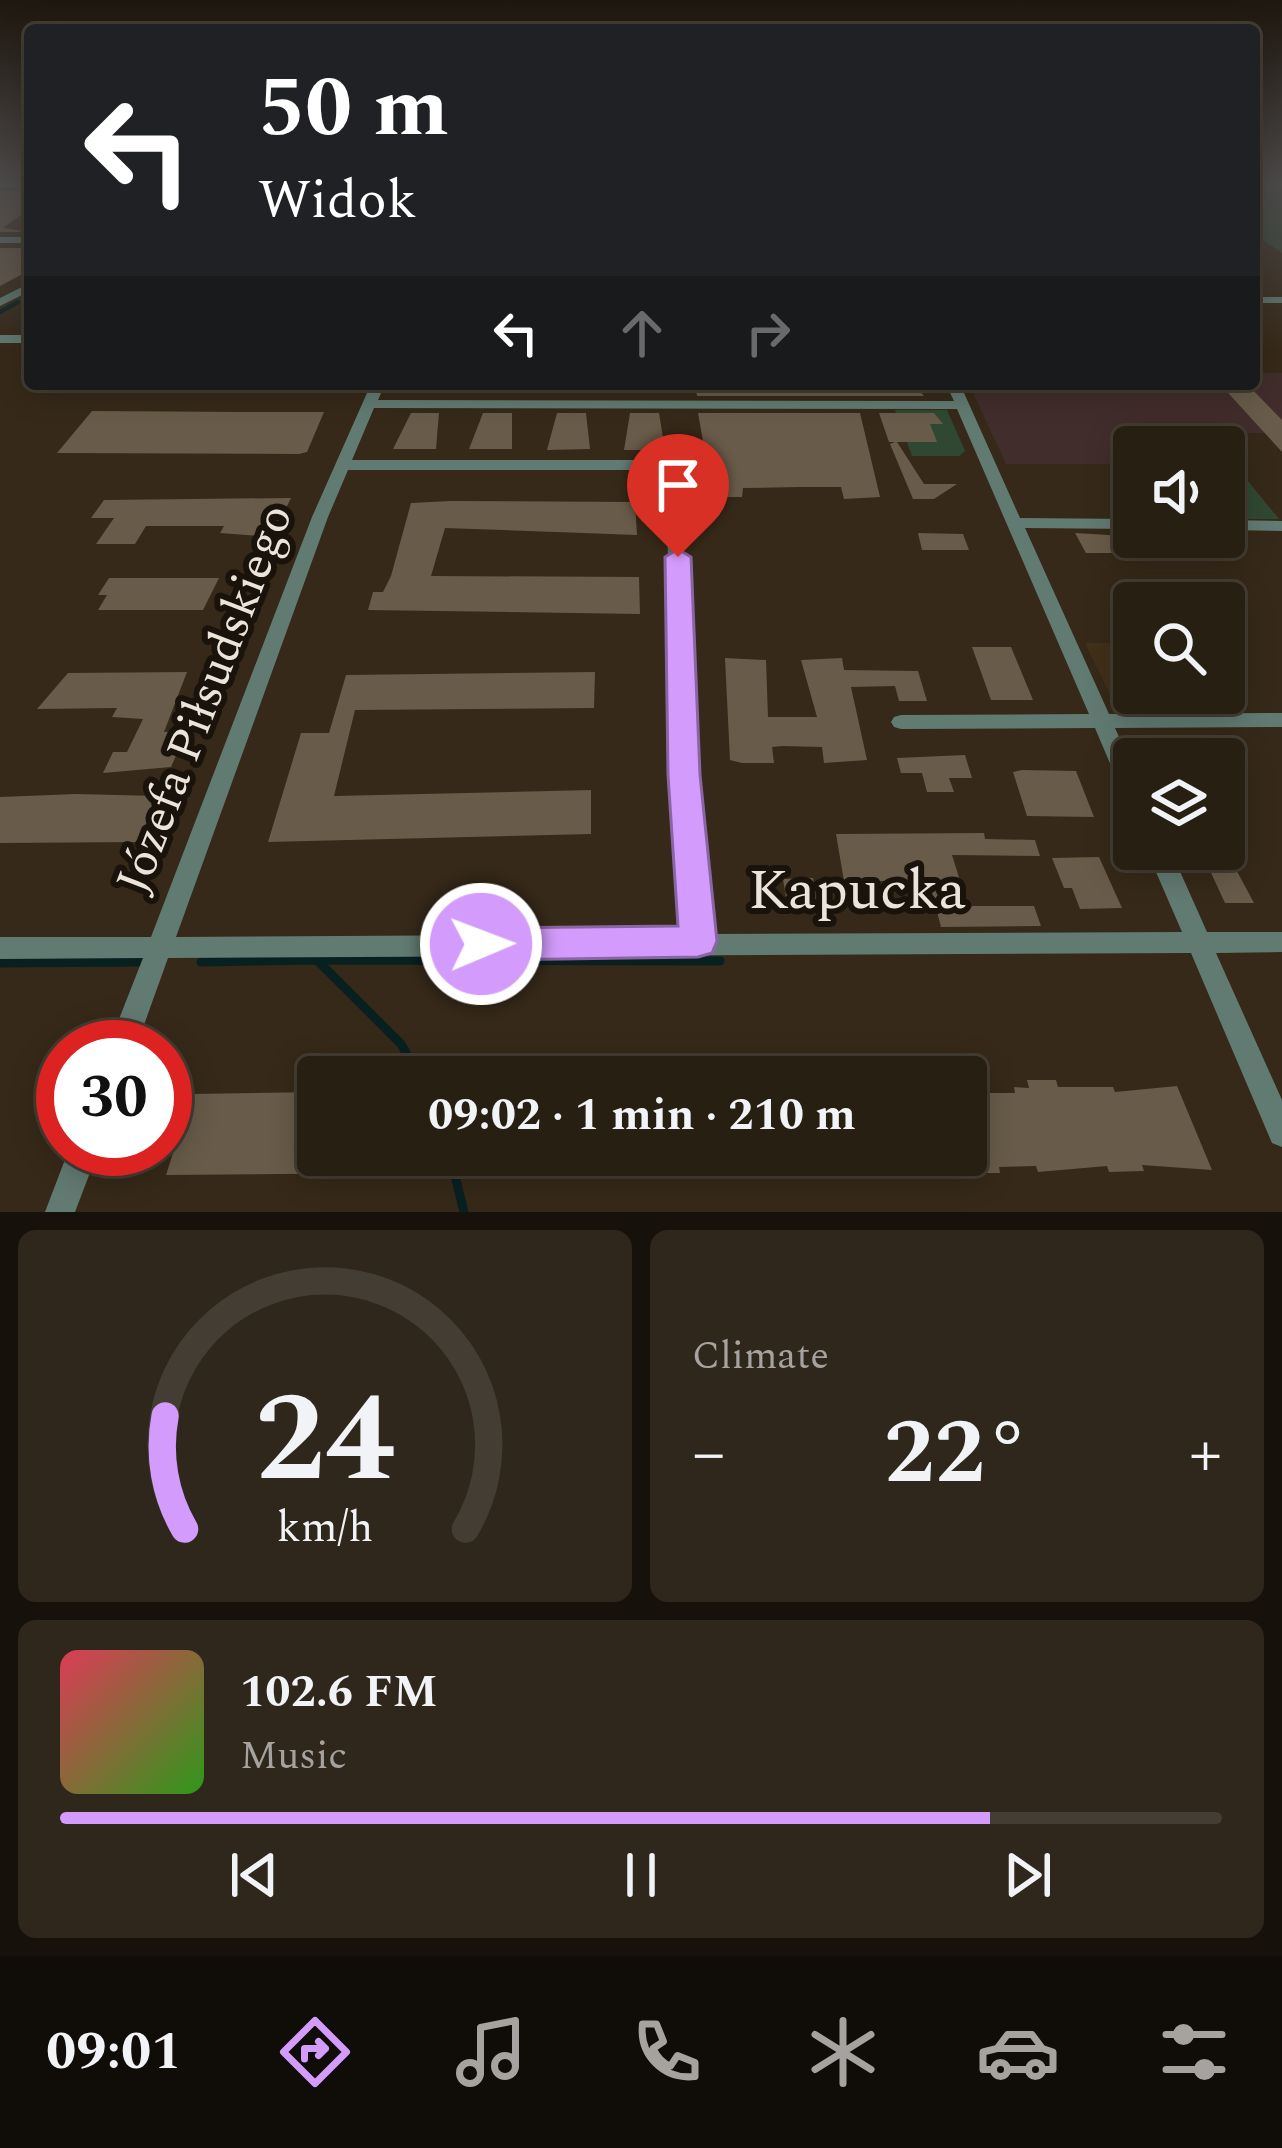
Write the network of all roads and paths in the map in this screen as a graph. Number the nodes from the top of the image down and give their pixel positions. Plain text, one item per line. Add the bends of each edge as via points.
1 (376, 390) edge
2 (956, 390) edge
3 (370, 404) junction
4 (962, 405) junction
5 (344, 465) junction
6 (1014, 523) junction
7 (1113, 524) edge
8 (1245, 525) edge
9 (1282, 526) edge
10 (1102, 720) junction
11 (1282, 720) edge
12 (901, 722) dead end
13 (1113, 745) edge
14 (1168, 870) edge
15 (698, 941) junction
16 (1282, 941) edge
17 (1200, 942) junction
18 (0, 948) edge
19 (159, 948) junction
20 (132, 1020) edge
21 (1282, 1133) edge
22 (74, 1176) edge
23 (60, 1212) edge

1 - 3 street, Józefa Piłsudskiego
2 - 4 street
3 - 4 street
3 - 5 street, Józefa Piłsudskiego
4 - 6 street
5 - 15 street via 651,465 674,473
5 - 19 street, Józefa Piłsudskiego
6 - 7 street
6 - 10 street
8 - 9 street
10 - 11 street
10 - 12 street
10 - 13 street
14 - 17 street
15 - 17 street, Kapucka
15 - 19 street, Kapucka
16 - 17 street, Kapucka
17 - 21 street
18 - 19 street, Kapucka
19 - 20 street, Józefa Piłsudskiego
22 - 23 street

